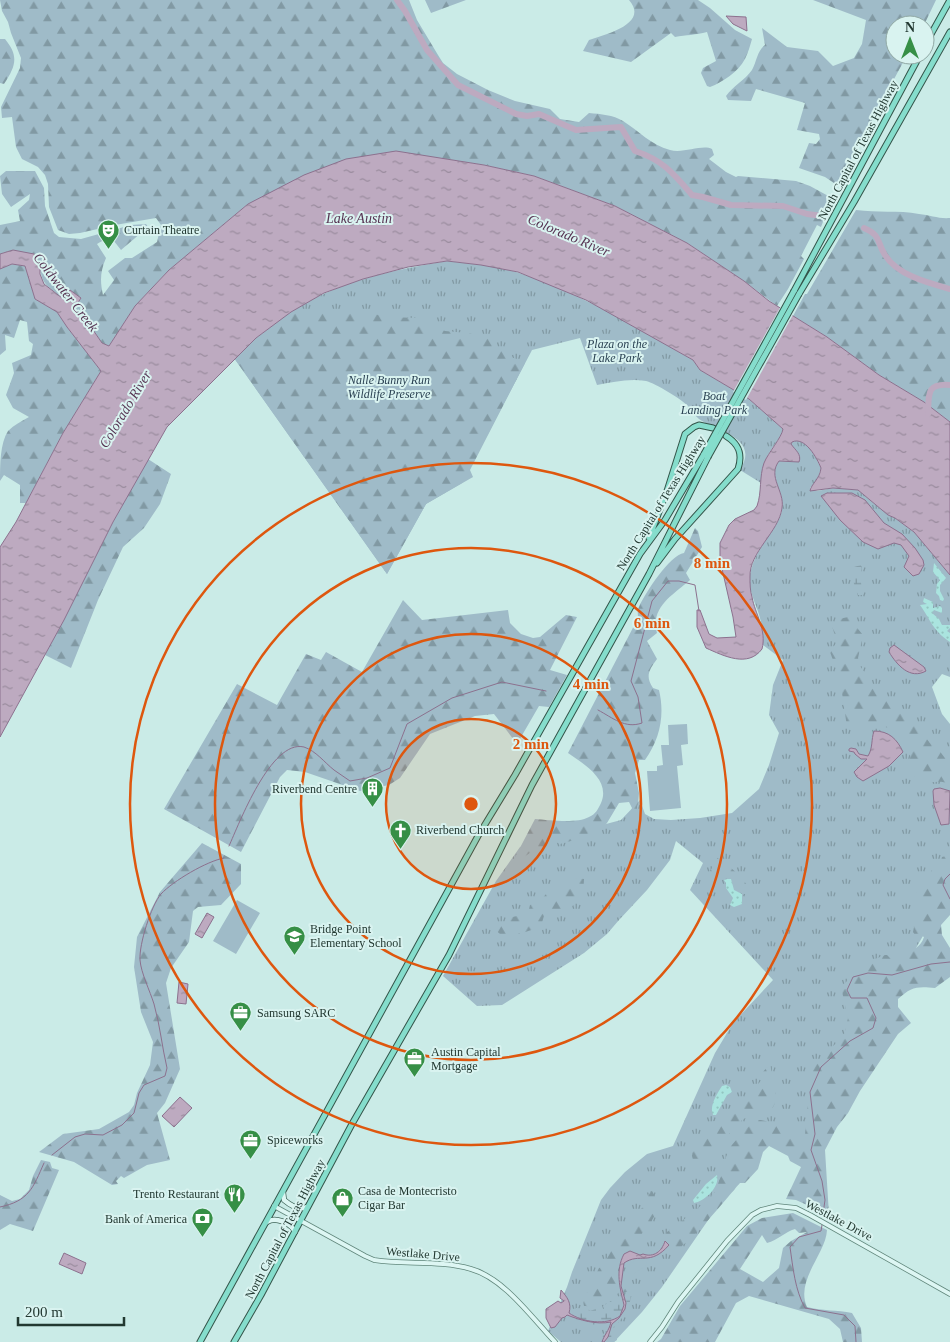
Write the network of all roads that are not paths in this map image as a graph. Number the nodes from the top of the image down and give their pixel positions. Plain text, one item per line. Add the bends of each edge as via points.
1 (948, 0) edge
2 (935, 27) edge
3 (950, 32) edge
4 (915, 65) edge
5 (797, 292) junction
6 (713, 428) dead end
7 (726, 436) dead end
8 (706, 456) junction
9 (644, 547) junction
10 (649, 574) junction
11 (286, 1184) junction
12 (274, 1206) junction
13 (307, 1208) junction
14 (300, 1220) junction
15 (264, 1224) junction
16 (295, 1232) junction
17 (950, 1294) edge
18 (200, 1342) edge
19 (234, 1342) edge
20 (555, 1342) edge
21 (650, 1342) edge

1 - 2 highway
3 - 5 highway, North Capital of Texas Highway via 854,202
4 - 5 highway, North Capital of Texas Highway
5 - 8 highway, North Capital of Texas Highway, bridge
6 - 9 highway via 694,426 685,434 662,507
7 - 10 highway via 734,441 740,453 738,468 675,539
8 - 9 highway, North Capital of Texas Highway
8 - 10 highway, North Capital of Texas Highway
9 - 11 highway, North Capital of Texas Highway via 469,852
10 - 13 highway, North Capital of Texas Highway via 532,785 449,955
11 - 12 highway, North Capital of Texas Highway
11 - 13 main road via 284,1200 300,1209
12 - 14 street, Westlake Drive
12 - 15 highway, North Capital of Texas Highway
13 - 14 highway, North Capital of Texas Highway
14 - 16 highway, North Capital of Texas Highway
14 - 20 street, Westlake Drive via 374,1260 456,1266 479,1272 500,1285
15 - 16 main road via 273,1218 292,1227
15 - 18 highway, North Capital of Texas Highway
16 - 19 highway, North Capital of Texas Highway
17 - 21 street, Westlake Drive via 810,1215 789,1207 773,1207 752,1215 738,1229 674,1306

